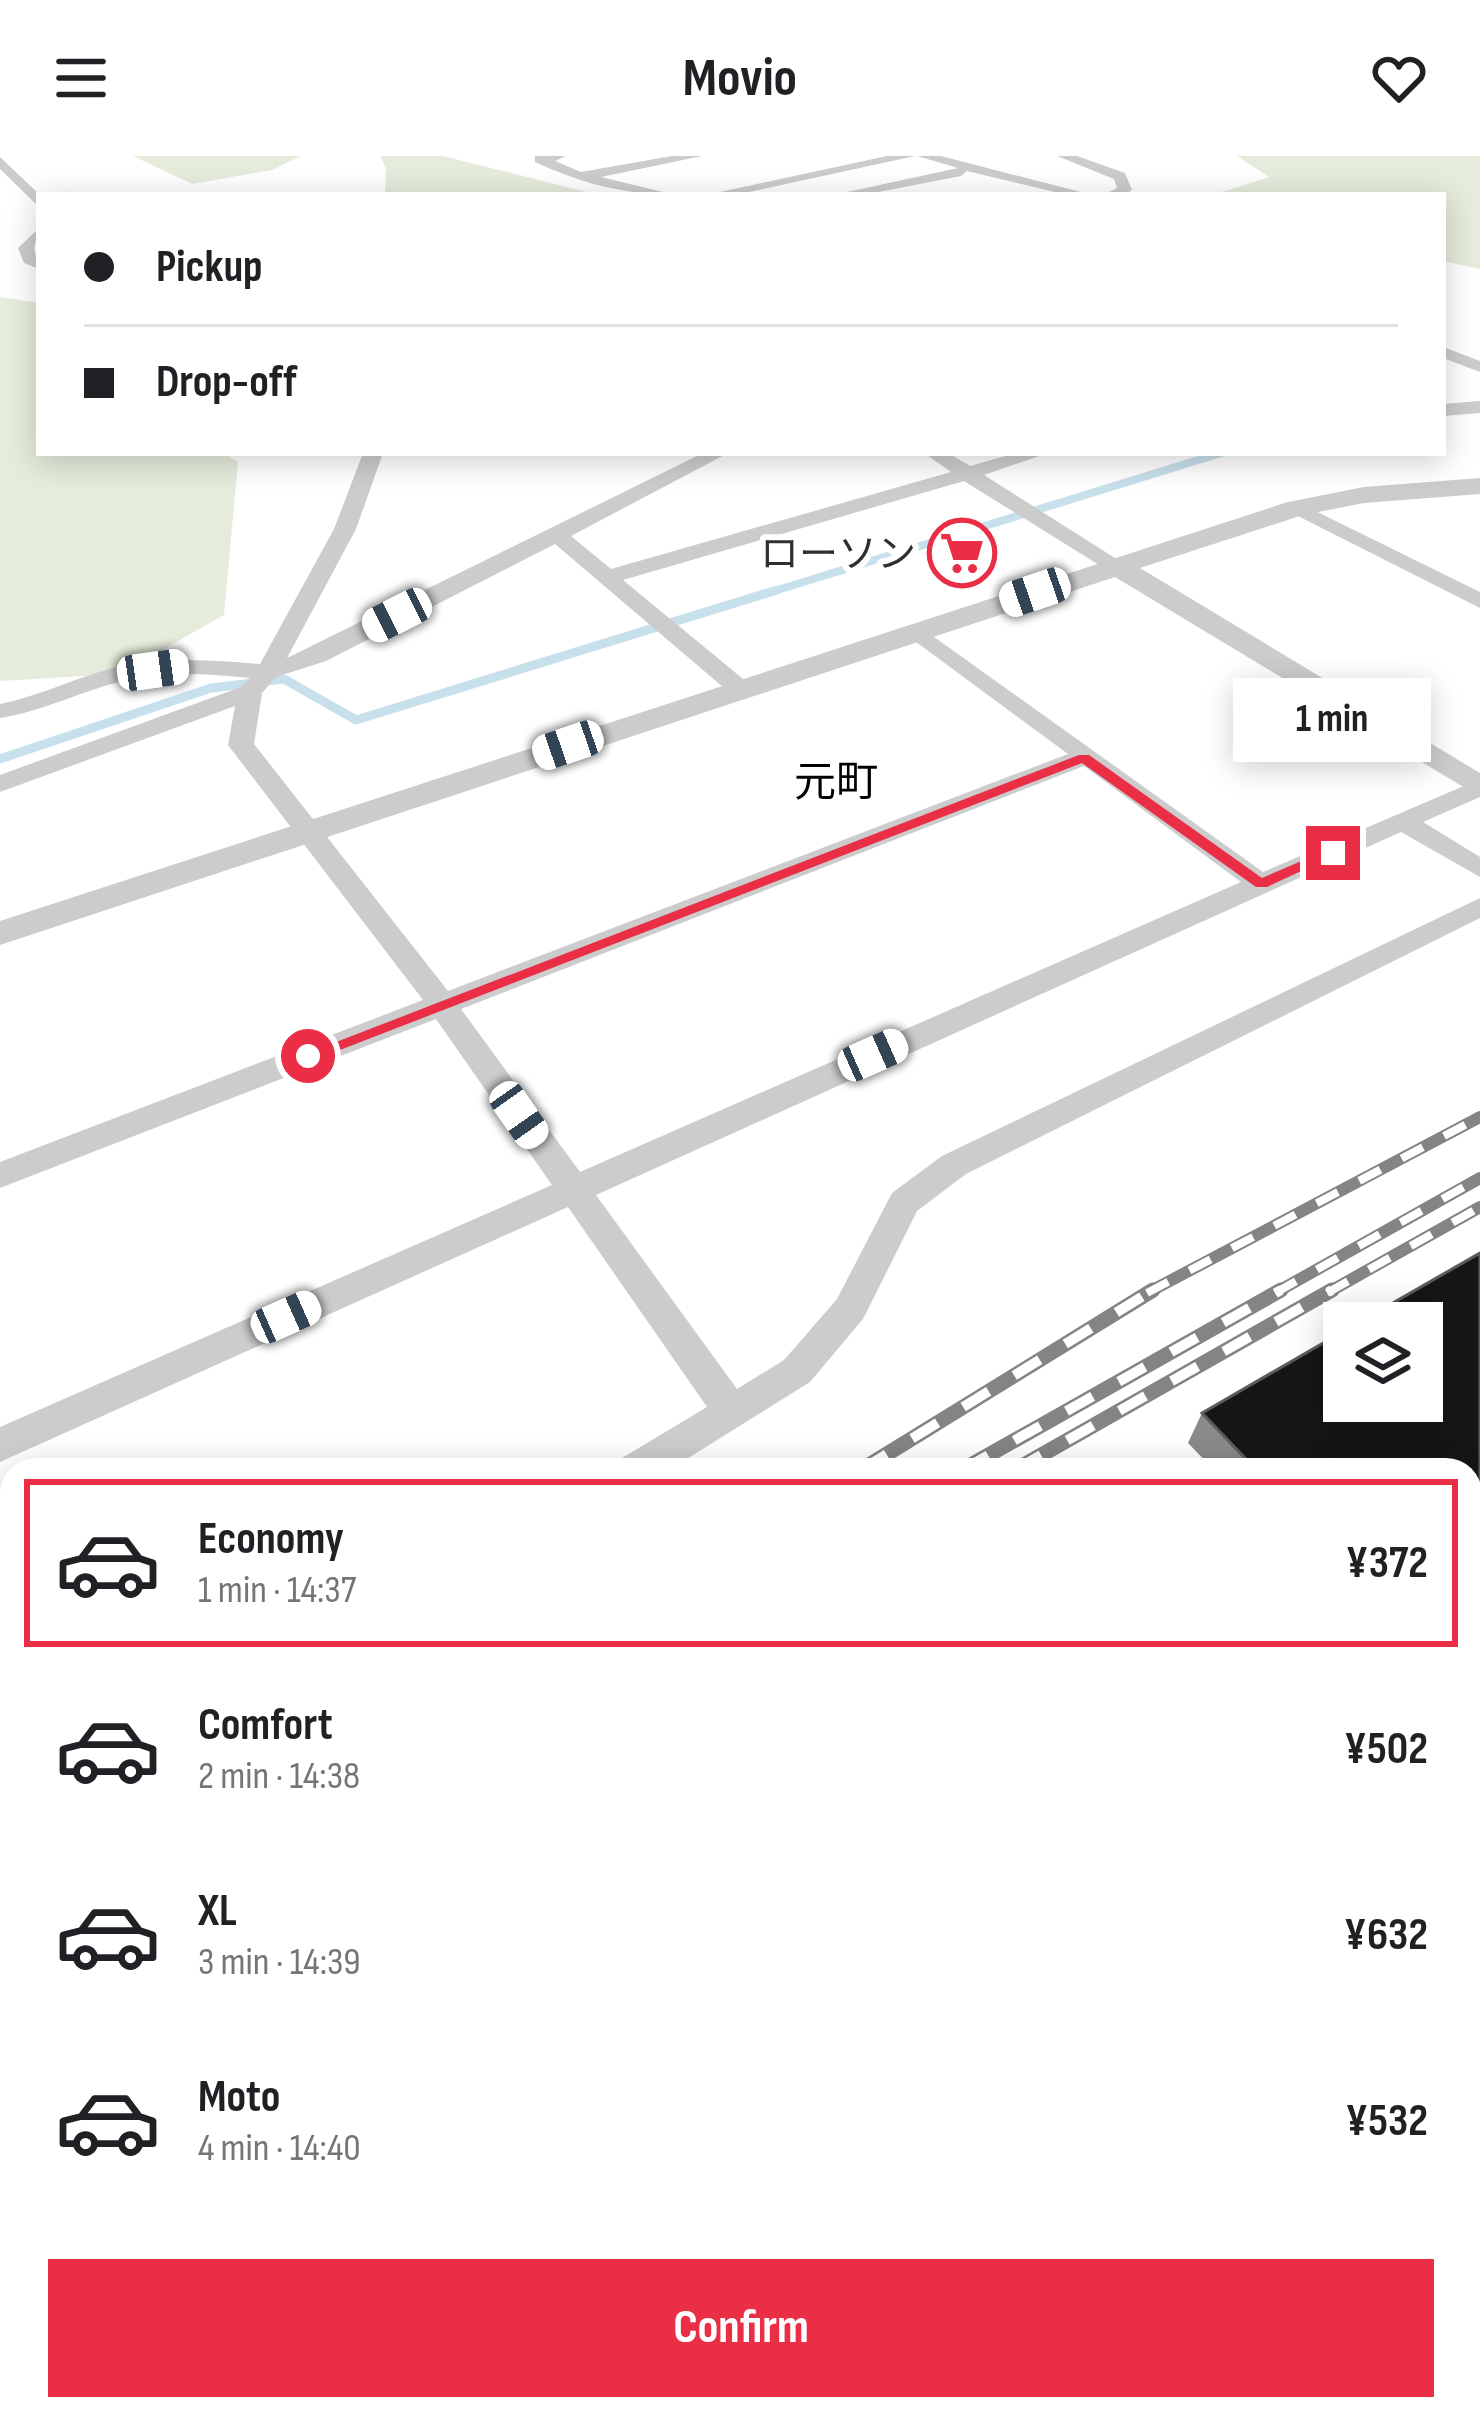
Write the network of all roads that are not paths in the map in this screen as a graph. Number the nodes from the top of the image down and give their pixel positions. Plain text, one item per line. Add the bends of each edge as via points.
1 (559, 156) edge
2 (695, 156) edge
3 (908, 156) edge
4 (924, 156) edge
5 (1064, 156) edge
6 (0, 160) edge
7 (970, 170) junction
8 (579, 177) junction
9 (1032, 182) junction
10 (669, 187) edge
11 (992, 191) dead end
12 (728, 192) edge
13 (856, 192) edge
14 (1073, 192) edge
15 (1119, 192) edge
16 (36, 200) edge
17 (36, 236) edge
18 (36, 262) edge
19 (1446, 353) edge
20 (1480, 367) edge
21 (1480, 407) edge
22 (1446, 410) edge
23 (372, 456) edge
24 (712, 456) edge
25 (939, 456) edge
26 (1028, 456) edge
27 (968, 474) junction
28 (1480, 486) edge
29 (1297, 508) junction
30 (554, 533) junction
31 (1114, 565) junction
32 (608, 577) junction
33 (1480, 602) edge
34 (916, 632) junction
35 (259, 682) junction
36 (739, 688) junction
37 (0, 711) edge
38 (1084, 758) junction
39 (0, 784) edge
40 (1480, 787) edge
41 (1404, 822) junction
42 (311, 830) junction
43 (1480, 869) edge
44 (1261, 884) junction
45 (1480, 907) edge
46 (0, 933) edge
47 (440, 1005) junction
48 (0, 1175) edge
49 (572, 1189) junction
50 (731, 1412) junction
51 (0, 1444) edge
52 (656, 1458) edge

1 - 8 street via 540,159
2 - 8 street
3 - 12 street
4 - 7 street
5 - 15 street via 1120,176
6 - 16 street
7 - 9 street
7 - 13 street
8 - 10 street
9 - 11 street
9 - 14 street
17 - 18 street via 26,248
19 - 20 street
21 - 22 street
23 - 35 street via 345,529
24 - 30 street
25 - 27 street
26 - 27 street
27 - 31 street
27 - 32 street
28 - 29 street
29 - 31 street
29 - 33 street
30 - 32 street
30 - 35 street
31 - 34 street
31 - 40 street
32 - 36 street
34 - 36 street
34 - 38 street
35 - 37 street via 185,665 120,674
35 - 39 street
35 - 42 street via 241,745
36 - 42 street
38 - 44 street
38 - 47 street
40 - 41 street
41 - 43 street
41 - 44 street
42 - 46 street
42 - 47 street
44 - 49 street
45 - 50 street via 954,1165 904,1202 850,1309 797,1371
47 - 48 street
47 - 49 street
49 - 50 street
49 - 51 street
50 - 52 street

